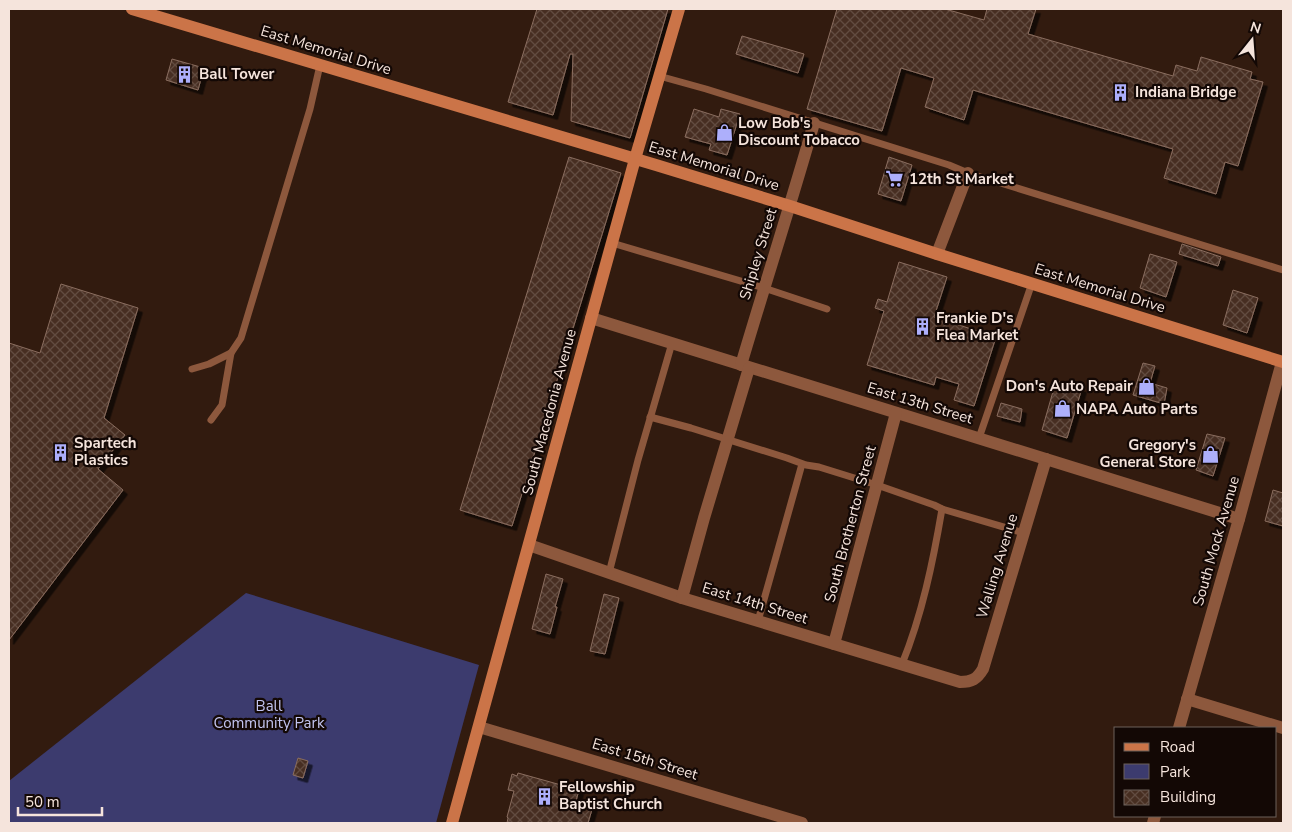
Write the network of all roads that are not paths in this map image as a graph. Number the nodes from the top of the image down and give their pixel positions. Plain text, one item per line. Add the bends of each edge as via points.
1 (132, 9) edge
2 (678, 9) edge
3 (151, 12) edge
4 (320, 65) junction
5 (659, 76) junction
6 (814, 123) junction
7 (635, 159) junction
8 (968, 173) junction
9 (790, 206) junction
10 (612, 243) junction
11 (937, 254) junction
12 (1283, 270) edge
13 (1032, 284) junction
14 (764, 288) junction
15 (827, 309) dead end
16 (591, 318) junction
17 (672, 343) junction
18 (231, 353) junction
19 (1283, 362) edge
20 (745, 366) junction
21 (192, 369) dead end
22 (896, 412) junction
23 (650, 416) junction
24 (211, 420) dead end
25 (979, 438) junction
26 (728, 439) junction
27 (1046, 459) junction
28 (802, 464) junction
29 (877, 485) junction
30 (942, 509) junction
31 (1239, 519) junction
32 (1024, 533) junction
33 (530, 545) junction
34 (609, 573) junction
35 (682, 598) junction
36 (758, 621) junction
37 (834, 644) junction
38 (902, 664) junction
39 (974, 681) joint
40 (1187, 699) junction
41 (479, 727) junction
42 (1179, 727) edge
43 (1283, 728) edge
44 (452, 823) edge
45 (802, 823) edge

1 - 3 main road, East Memorial Drive
2 - 5 main road, South Macedonia Avenue
3 - 4 main road, East Memorial Drive
4 - 7 main road, East Memorial Drive
4 - 18 lane via 244,329
5 - 6 lane
5 - 7 main road, South Macedonia Avenue
6 - 8 lane
6 - 9 street, Shipley Street
7 - 9 main road, East Memorial Drive
7 - 10 main road, South Macedonia Avenue
8 - 11 street
8 - 12 lane
9 - 11 main road, East Memorial Drive
9 - 14 street, Shipley Street
10 - 14 lane
10 - 16 main road, South Macedonia Avenue
11 - 13 main road, East Memorial Drive
13 - 19 main road, East Memorial Drive
13 - 25 lane
14 - 15 lane
14 - 20 street, Shipley Street
16 - 17 street, East 13th Street
16 - 33 main road, South Macedonia Avenue
17 - 20 street, East 13th Street
17 - 23 lane
18 - 21 lane
18 - 24 lane via 222,405
19 - 31 street, South Mock Avenue
20 - 22 street, East 13th Street
20 - 26 street, Shipley Street
22 - 25 street, East 13th Street
22 - 29 street, South Brotherton Street
23 - 26 lane
23 - 34 lane
25 - 27 street, East 13th Street
26 - 28 lane
26 - 35 street, Shipley Street
27 - 31 street, East 13th Street
27 - 32 street, Walling Avenue
28 - 29 lane
28 - 36 lane
29 - 30 lane
29 - 37 street, South Brotherton Street
30 - 32 lane
30 - 38 lane via 919,617
31 - 40 street, South Mock Avenue
32 - 39 street, Walling Avenue via 983,669
33 - 34 street, East 14th Street
33 - 41 main road, South Macedonia Avenue
34 - 35 street, East 14th Street
35 - 36 street, East 14th Street
36 - 37 street, East 14th Street
37 - 38 street, East 14th Street
38 - 39 street, East 14th Street via 960,682
40 - 42 street, South Mock Avenue
40 - 43 street
41 - 44 main road, South Macedonia Avenue
41 - 45 street, East 15th Street

